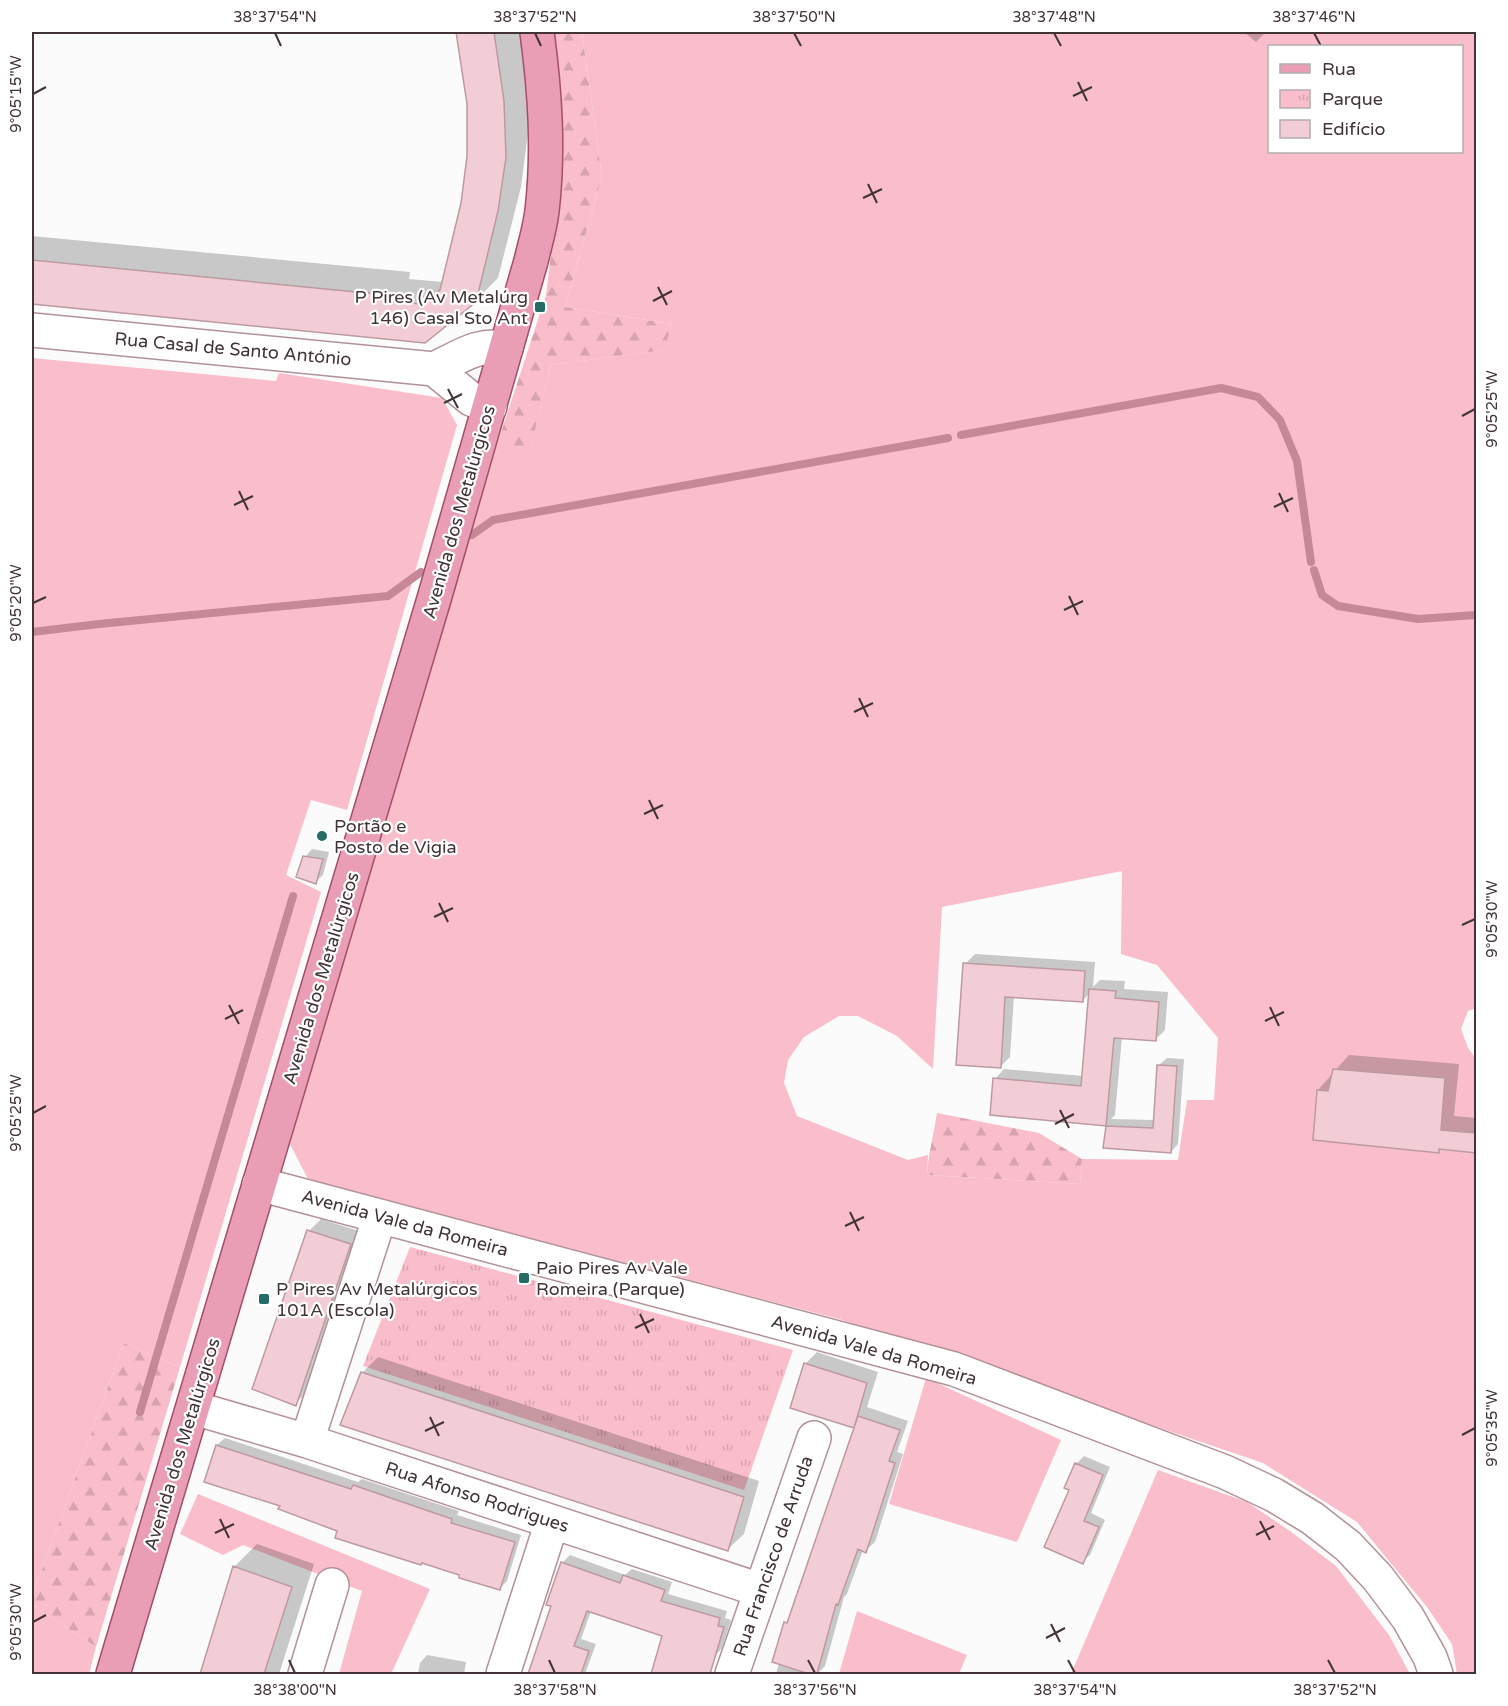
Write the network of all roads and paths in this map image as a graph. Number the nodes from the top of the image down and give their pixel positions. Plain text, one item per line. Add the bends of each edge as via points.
1 (537, 32) edge
2 (32, 330) edge
3 (506, 348) junction
4 (434, 369) junction
5 (490, 406) junction
6 (259, 1184) junction
7 (380, 1216) junction
8 (194, 1408) junction
9 (814, 1438) dead end
10 (307, 1441) junction
11 (552, 1522) junction
12 (332, 1586) dead end
13 (760, 1590) junction
14 (114, 1674) edge
15 (305, 1674) edge
16 (503, 1674) edge
17 (732, 1674) edge
18 (1436, 1674) edge

1 - 3 main road, Avenida dos Metalúrgicos via 546,166 531,261
2 - 4 street, Rua Casal de Santo António
3 - 4 street via 478,348
3 - 5 main road, Avenida dos Metalúrgicos
4 - 5 street via 471,399
5 - 6 main road, Avenida dos Metalúrgicos
6 - 7 street, Avenida Vale da Romeira
6 - 8 main road, Avenida dos Metalúrgicos
7 - 10 street
7 - 18 street, Avenida Vale da Romeira via 954,1370 1226,1472 1303,1512 1348,1546 1408,1618
8 - 10 street, Rua Afonso Rodrigues
8 - 14 main road, Avenida dos Metalúrgicos
9 - 13 street, Rua Francisco de Arruda
10 - 11 street, Rua Afonso Rodrigues
11 - 13 street, Rua Afonso Rodrigues
11 - 16 street
12 - 15 street
13 - 17 street, Rua Francisco de Arruda

